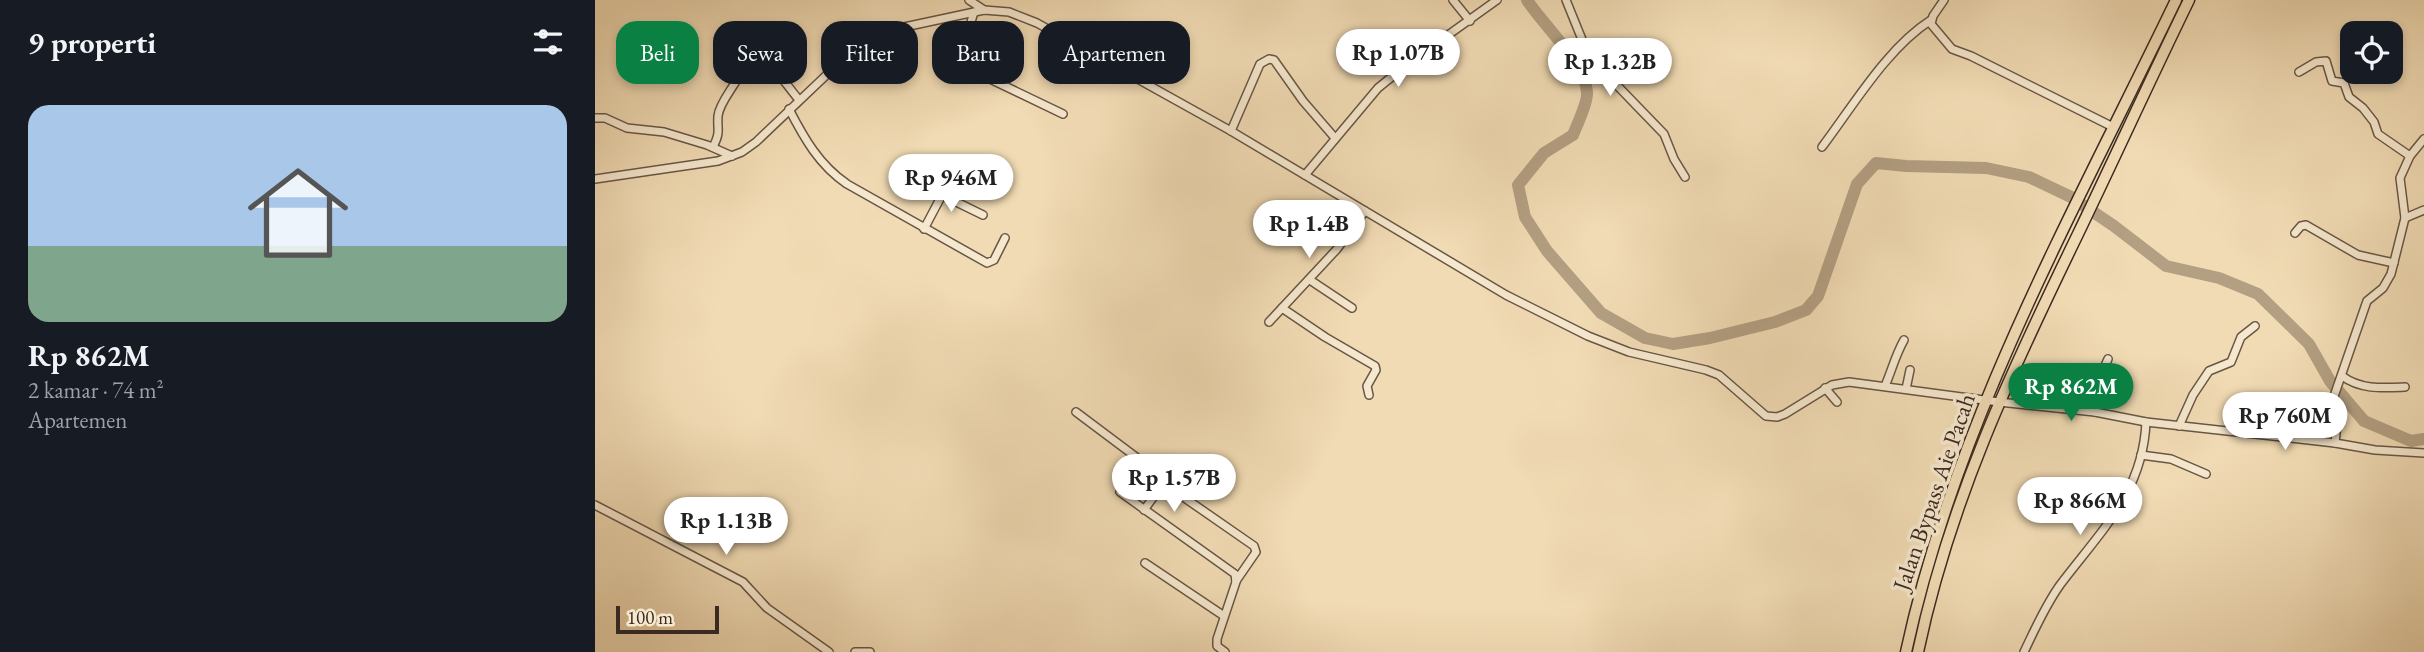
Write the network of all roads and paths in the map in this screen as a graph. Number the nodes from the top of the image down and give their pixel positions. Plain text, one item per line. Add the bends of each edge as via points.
1 (969, 0) edge
2 (1453, 0) edge
3 (1566, 0) edge
4 (1944, 0) edge
5 (2176, 0) edge
6 (2189, 0) edge
7 (1495, 2) edge
8 (984, 10) junction
9 (974, 12) junction
10 (1931, 20) junction
11 (1469, 21) junction
12 (2299, 72) dead end
13 (799, 100) junction
14 (789, 108) junction
15 (1063, 114) dead end
16 (595, 118) edge
17 (2113, 127) junction
18 (1231, 131) junction
19 (1335, 138) junction
20 (2424, 139) edge
21 (713, 147) junction
22 (1822, 147) dead end
23 (732, 156) junction
24 (2410, 156) junction
25 (1305, 175) junction
26 (1685, 177) dead end
27 (958, 178) dead end
28 (595, 179) edge
29 (947, 197) junction
30 (2424, 210) edge
31 (1364, 211) junction
32 (983, 215) dead end
33 (2405, 218) junction
34 (924, 229) junction
35 (2295, 233) dead end
36 (1005, 238) dead end
37 (2395, 263) junction
38 (1310, 280) junction
39 (1282, 308) junction
40 (1352, 308) dead end
41 (1269, 322) dead end
42 (2255, 326) dead end
43 (1903, 340) dead end
44 (2108, 359) dead end
45 (1910, 370) dead end
46 (2341, 378) junction
47 (1885, 386) junction
48 (2405, 387) dead end
49 (1825, 388) junction
50 (1906, 389) junction
51 (1369, 395) dead end
52 (1986, 400) junction
53 (1837, 402) dead end
54 (1999, 402) junction
55 (1076, 412) dead end
56 (2095, 412) junction
57 (2146, 422) junction
58 (2179, 426) junction
59 (2335, 443) junction
60 (2424, 453) edge
61 (2141, 454) junction
62 (1178, 461) dead end
63 (2206, 474) dead end
64 (1166, 485) junction
65 (595, 505) edge
66 (1145, 510) junction
67 (1145, 563) dead end
68 (1235, 582) junction
69 (1224, 616) junction
70 (2034, 651) edge
71 (829, 652) edge
72 (855, 652) edge
73 (870, 652) edge
74 (1225, 652) edge
75 (1906, 652) edge
76 (1918, 652) edge
77 (2024, 652) edge

1 - 8 street
2 - 11 street
3 - 26 street via 1583,42 1606,74 1664,134
4 - 10 street
5 - 17 highway
6 - 54 highway, Jalan Bypass Aie Pacah
7 - 11 street
8 - 9 street
8 - 18 street via 1021,15
9 - 13 street via 875,35
9 - 15 street via 960,58 963,66
10 - 17 street via 1955,52
10 - 22 street via 1896,51
11 - 19 street via 1378,88
12 - 24 street via 2326,61 2332,81 2344,83 2349,97 2374,122 2378,134
13 - 14 street
13 - 21 street via 770,66 751,63 720,110 720,132
14 - 23 street via 756,142
14 - 34 street via 809,147 827,168
16 - 21 street
17 - 52 highway, Jalan Bypass Aie Pacah
18 - 19 street via 1260,64 1269,59
18 - 25 street
19 - 25 street
20 - 24 street
21 - 23 street
23 - 28 street via 718,162
24 - 33 street via 2400,178
25 - 31 street
27 - 29 street
29 - 32 street
29 - 34 street via 940,197
30 - 33 street
31 - 38 street
31 - 49 street via 1496,289 1588,336 1629,352 1719,375 1766,416 1786,414
33 - 37 street
34 - 36 street via 989,263
35 - 37 street via 2307,225 2358,255
37 - 46 street via 2385,285 2367,301
38 - 39 street
38 - 40 street
39 - 41 street
39 - 51 street via 1375,366 1367,386
42 - 58 street via 2241,337 2231,362 2209,371
43 - 47 street
44 - 56 street via 2098,381
45 - 50 street
46 - 48 street via 2367,387
46 - 59 street via 2330,411 2337,424
47 - 49 street via 1849,382
47 - 50 street
49 - 53 street
50 - 52 street
52 - 54 street
52 - 75 highway, Jalan Bypass Aie Pacah via 1934,547
54 - 56 street
54 - 76 highway, Jalan Bypass Aie Pacah via 1943,552
55 - 66 street via 1136,457 1120,492
56 - 57 street
57 - 58 street
57 - 61 street
58 - 59 street
59 - 60 street
61 - 63 street via 2171,459
61 - 77 street via 2126,498 2052,596
62 - 64 street
64 - 66 street
64 - 68 street via 1255,547
65 - 71 street via 743,582 767,608
66 - 68 street via 1235,574
67 - 69 street
68 - 69 street
69 - 74 street via 1217,646
70 - 77 street
72 - 73 street

